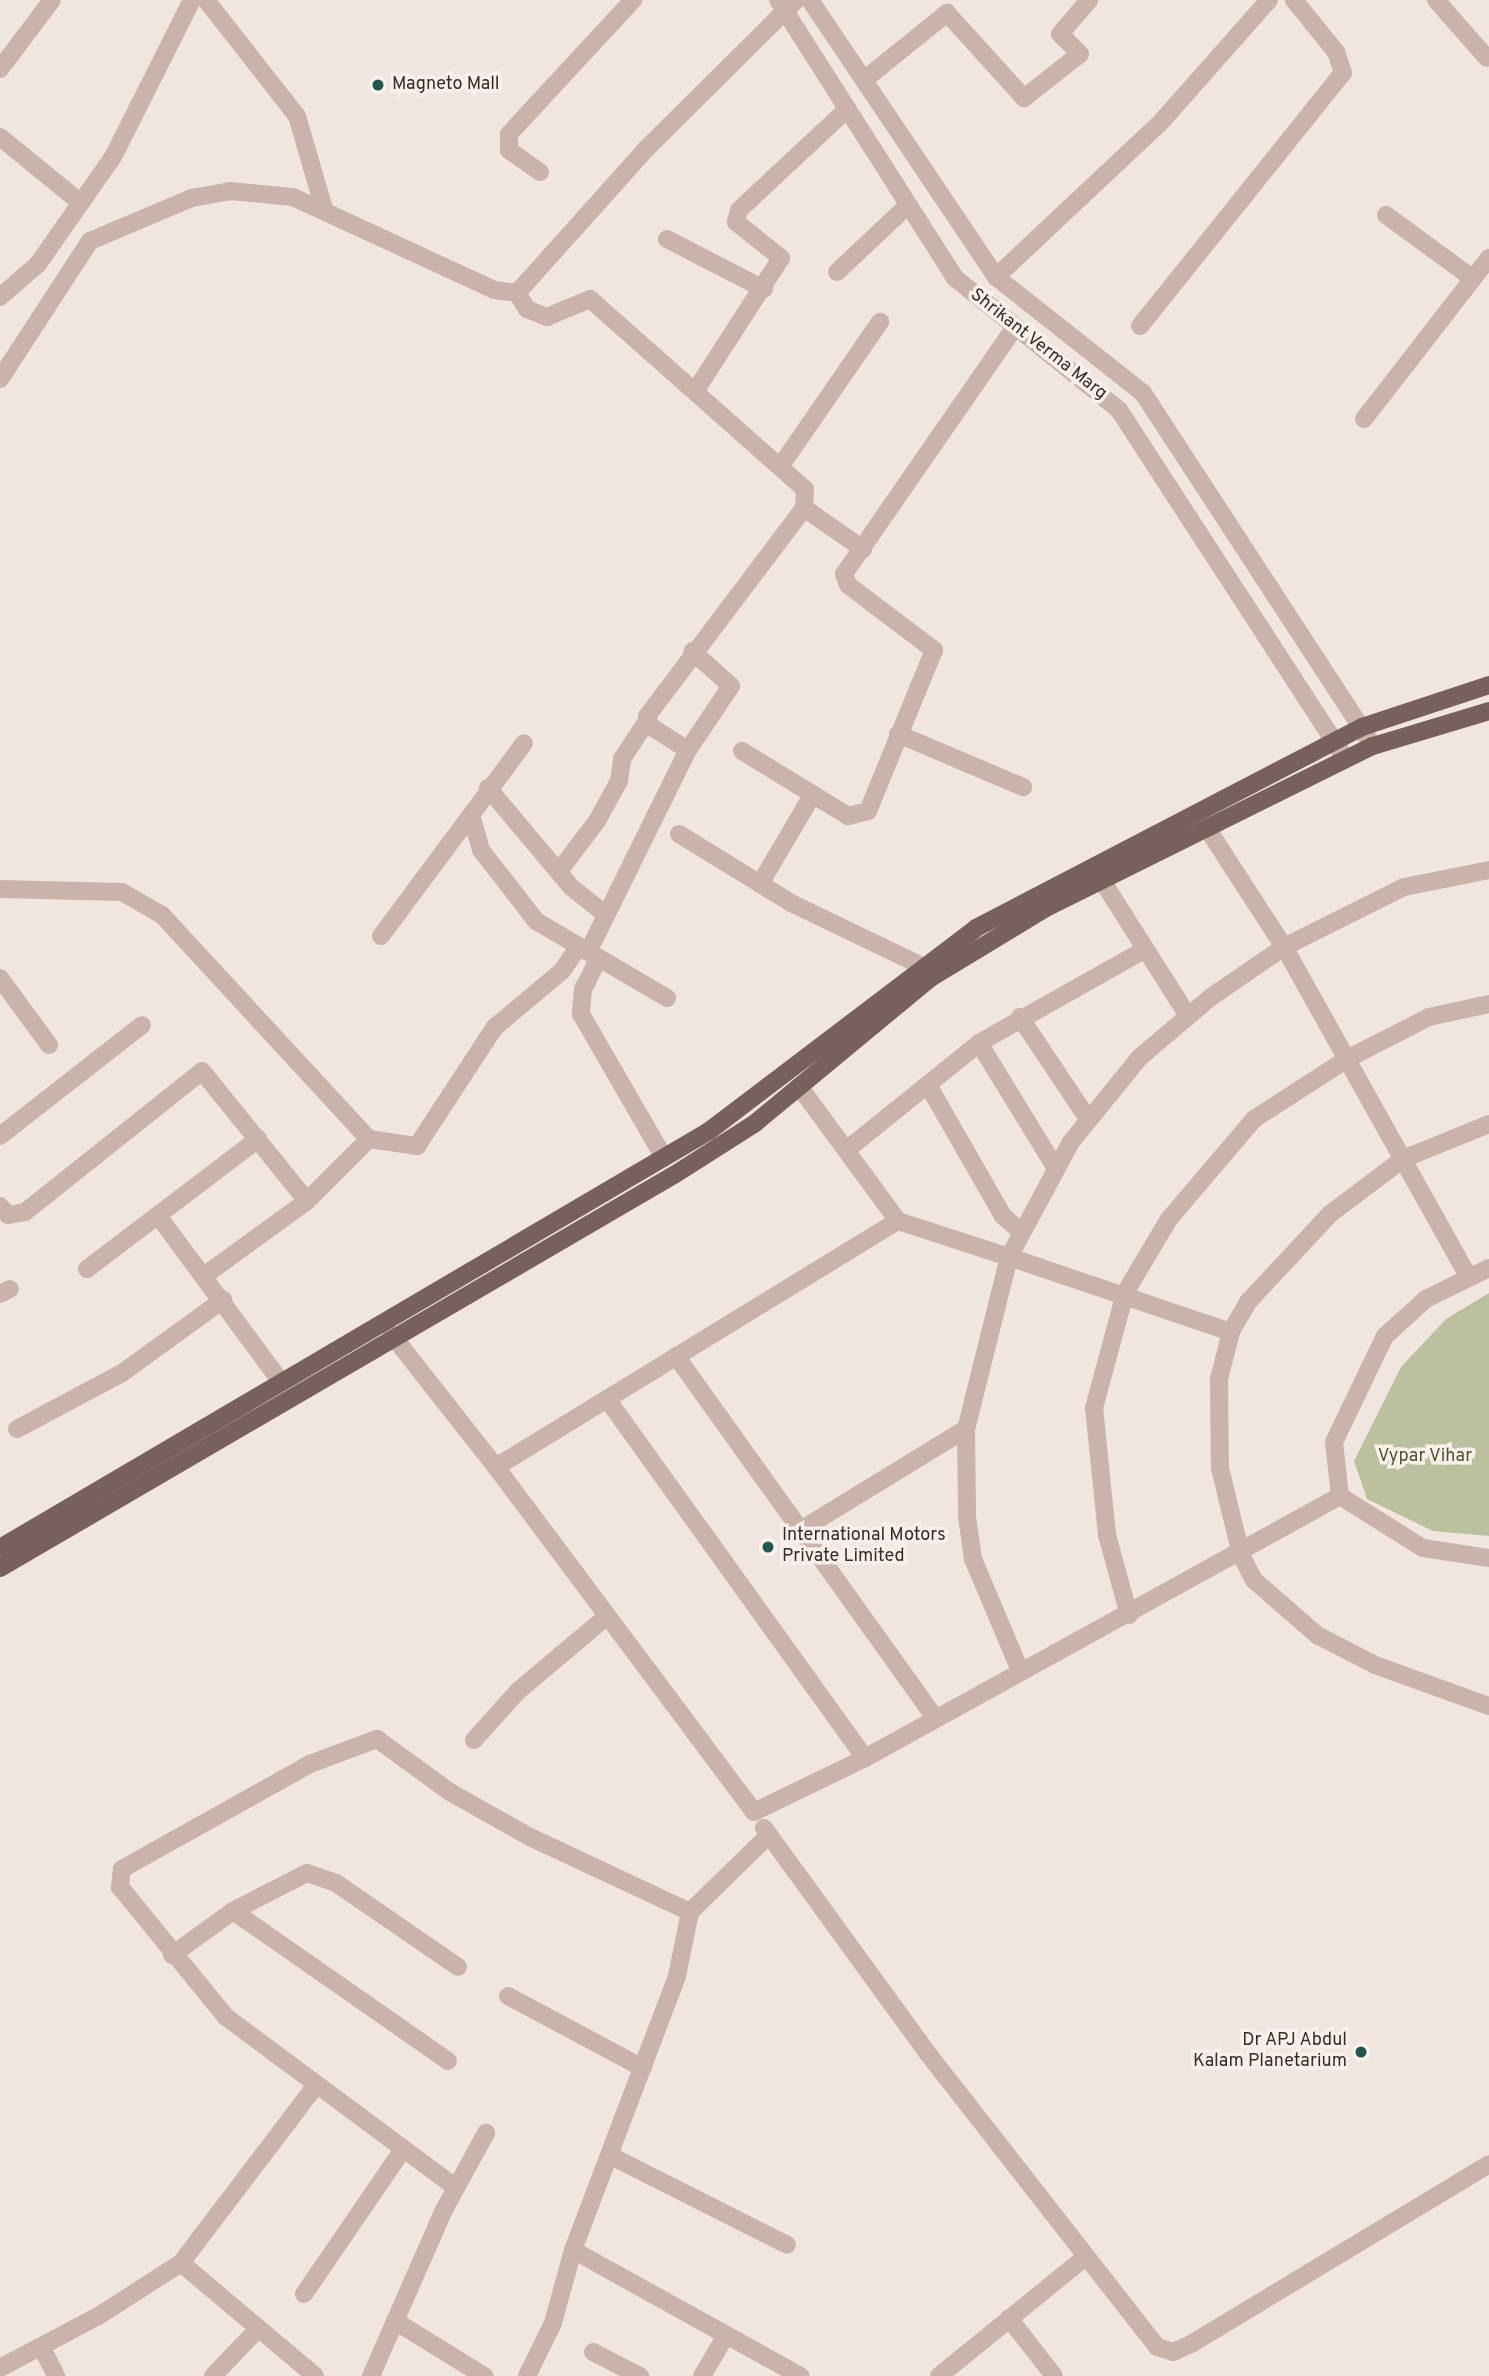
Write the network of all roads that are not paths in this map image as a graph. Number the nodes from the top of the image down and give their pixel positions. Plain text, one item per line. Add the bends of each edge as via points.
1 (52, 0) edge
2 (192, 0) edge
3 (206, 0) edge
4 (632, 0) edge
5 (810, 0) edge
6 (1089, 0) edge
7 (1269, 0) edge
8 (1294, 0) edge
9 (1436, 0) edge
10 (787, 3) edge
11 (1487, 58) edge
12 (0, 69) edge
13 (864, 80) junction
14 (844, 112) junction
15 (0, 137) edge
16 (540, 172) dead end
17 (81, 202) junction
18 (905, 208) junction
19 (324, 209) junction
20 (1385, 215) dead end
21 (667, 239) dead end
22 (1489, 258) edge
23 (837, 271) dead end
24 (996, 278) junction
25 (1472, 278) junction
26 (764, 289) junction
27 (517, 293) junction
28 (0, 298) edge
29 (880, 323) dead end
30 (1140, 326) dead end
31 (1015, 327) junction
32 (0, 379) edge
33 (696, 390) junction
34 (1364, 419) dead end
35 (782, 464) junction
36 (804, 508) junction
37 (863, 549) junction
38 (692, 652) junction
39 (1489, 685) edge
40 (1489, 711) edge
41 (647, 721) junction
42 (1362, 727) junction
43 (898, 734) junction
44 (1333, 741) junction
45 (524, 743) dead end
46 (1373, 746) junction
47 (688, 750) junction
48 (742, 751) dead end
49 (1346, 759) junction
50 (1023, 787) dead end
51 (488, 788) junction
52 (813, 794) junction
53 (471, 815) junction
54 (1208, 828) junction
55 (679, 834) dead end
56 (1489, 870) edge
57 (559, 871) junction
58 (1103, 882) junction
59 (760, 884) junction
60 (0, 889) edge
61 (605, 914) junction
62 (382, 936) dead end
63 (1284, 947) junction
64 (1144, 950) junction
65 (589, 952) junction
66 (920, 965) junction
67 (0, 978) edge
68 (667, 998) dead end
69 (1489, 1004) edge
70 (1188, 1016) junction
71 (1020, 1017) junction
72 (142, 1025) dead end
73 (979, 1043) junction
74 (49, 1045) dead end
75 (1347, 1059) junction
76 (928, 1085) junction
77 (799, 1086) junction
78 (1088, 1119) junction
79 (1489, 1124) edge
80 (0, 1136) edge
81 (258, 1139) junction
82 (369, 1139) junction
83 (849, 1148) junction
84 (664, 1158) junction
85 (1403, 1159) junction
86 (1055, 1167) junction
87 (307, 1201) junction
88 (0, 1206) edge
89 (159, 1217) junction
90 (898, 1221) junction
91 (1019, 1230) junction
92 (1009, 1257) junction
93 (1489, 1268) edge
94 (87, 1269) dead end
95 (205, 1275) junction
96 (1468, 1276) junction
97 (1125, 1293) junction
98 (223, 1300) junction
99 (1231, 1332) junction
100 (392, 1335) junction
101 (676, 1356) junction
102 (281, 1382) junction
103 (607, 1399) junction
104 (17, 1429) dead end
105 (966, 1429) junction
106 (496, 1466) junction
107 (1340, 1496) junction
108 (796, 1532) junction
109 (0, 1548) edge
110 (1241, 1555) junction
111 (1489, 1558) edge
112 (0, 1568) edge
113 (1129, 1615) junction
114 (607, 1616) junction
115 (1020, 1670) junction
116 (1489, 1706) edge
117 (935, 1718) junction
118 (474, 1740) dead end
119 (865, 1758) junction
120 (754, 1812) junction
121 (769, 1835) junction
122 (233, 1911) junction
123 (690, 1912) junction
124 (172, 1955) junction
125 (458, 1967) dead end
126 (508, 1996) dead end
127 (447, 2061) dead end
128 (643, 2068) junction
129 (314, 2088) junction
130 (486, 2133) dead end
131 (402, 2151) junction
132 (611, 2157) junction
133 (1489, 2164) edge
134 (456, 2187) junction
135 (787, 2245) dead end
136 (573, 2250) junction
137 (1084, 2258) junction
138 (181, 2263) junction
139 (304, 2294) dead end
140 (1009, 2318) junction
141 (395, 2321) junction
142 (256, 2331) junction
143 (725, 2337) junction
144 (42, 2348) junction
145 (593, 2352) dead end
146 (0, 2368) edge
147 (633, 2374) edge
148 (56, 2376) edge
149 (213, 2376) edge
150 (315, 2376) edge
151 (371, 2376) edge
152 (484, 2376) edge
153 (527, 2376) edge
154 (702, 2376) edge
155 (800, 2376) edge
156 (939, 2376) edge
157 (1054, 2376) edge

1 - 12 street
2 - 17 street via 147,97
3 - 19 street via 297,116
4 - 16 street via 509,134 509,150
5 - 13 street, Shrikant Verma Marg
6 - 13 street via 1060,34 1080,54 1024,97 947,13
7 - 24 street via 1161,122
8 - 30 street via 1336,52 1343,73
9 - 11 street
10 - 14 street, Shrikant Verma Marg
10 - 27 street via 647,148
13 - 24 street, Shrikant Verma Marg
14 - 18 street, Shrikant Verma Marg
14 - 26 street via 736,216 741,228 779,251 780,264
15 - 17 street
17 - 28 street via 32,272
18 - 23 street
18 - 31 street, Shrikant Verma Marg via 955,278
19 - 27 street via 494,290
19 - 32 street via 258,189 230,191 192,198 104,232 77,254
20 - 25 street
21 - 26 street
22 - 25 street
24 - 42 street, Shrikant Verma Marg via 1143,394
25 - 34 street
26 - 33 street
27 - 33 street via 527,309 547,317 590,299
29 - 35 street
31 - 37 street
31 - 44 street, Shrikant Verma Marg via 1119,410
33 - 35 street
35 - 36 street via 806,489
36 - 37 street
36 - 38 street
37 - 43 street via 844,580 934,650
38 - 41 street
38 - 47 street via 728,677 731,686
39 - 42 main road
40 - 46 main road
41 - 47 street
41 - 57 street via 622,759 619,781 597,821
42 - 44 main road
42 - 46 street, Shrikant Verma Marg
43 - 50 street
43 - 52 street via 863,817 848,816
44 - 49 street, Shrikant Verma Marg
44 - 66 main road via 1062,880
45 - 51 street
46 - 49 main road
47 - 61 street
48 - 52 street
49 - 54 main road
51 - 53 street
51 - 57 street
52 - 59 street
53 - 62 street
53 - 65 street via 481,850 536,921
54 - 58 main road
54 - 63 street
55 - 59 street
56 - 63 street via 1404,887
57 - 61 street
58 - 64 street
58 - 77 main road via 1046,908 932,977
59 - 66 street
60 - 82 street via 122,892 162,915
61 - 65 street
63 - 70 street
63 - 75 street
64 - 70 street
64 - 71 street
65 - 68 street
65 - 82 street via 495,1027 416,1146
65 - 84 street via 580,1014
66 - 84 main road via 752,1103
67 - 74 street
69 - 75 street via 1429,1017
70 - 78 street via 1140,1057
71 - 73 street
71 - 78 street
72 - 80 street
73 - 76 street
73 - 86 street
75 - 85 street
75 - 97 street via 1254,1119 1169,1219
76 - 83 street
76 - 91 street via 1003,1216
77 - 83 street
77 - 100 main road via 754,1124 674,1175
78 - 86 street
79 - 85 street
81 - 87 street
81 - 88 street via 202,1071 25,1212 8,1215
81 - 89 street
82 - 87 street
83 - 90 street
84 - 102 main road
85 - 96 street
85 - 99 street via 1330,1214 1248,1303
86 - 91 street
87 - 95 street
89 - 94 street
89 - 95 street
90 - 92 street
90 - 101 street
91 - 92 street
92 - 97 street
92 - 105 street
93 - 96 street
95 - 98 street
96 - 107 street via 1426,1299 1385,1336 1334,1442
97 - 99 street
97 - 113 street via 1094,1408 1107,1535
98 - 102 street
98 - 104 street via 122,1373
99 - 110 street via 1219,1379 1220,1468
100 - 106 street
100 - 112 main road
101 - 103 street
101 - 108 street
102 - 109 main road
103 - 106 street
103 - 119 street
105 - 108 street
105 - 115 street via 973,1559
106 - 114 street
107 - 110 street
107 - 111 street via 1423,1548
108 - 117 street
110 - 113 street
110 - 116 street via 1273,1601 1317,1635 1375,1665
113 - 115 street
114 - 118 street via 518,1691
114 - 120 street
115 - 117 street
117 - 119 street
119 - 120 street
120 - 121 street
121 - 123 street
121 - 137 street
122 - 124 street
122 - 125 street via 294,1877 319,1874
122 - 127 street
123 - 124 street via 530,1836 450,1792 377,1739 310,1764 122,1869 120,1887
123 - 128 street via 687,1947
124 - 129 street via 226,2017
126 - 128 street
128 - 132 street
129 - 131 street
129 - 138 street
130 - 134 street
131 - 134 street
131 - 139 street
132 - 135 street
132 - 136 street
133 - 137 street via 1173,2352 1142,2333
134 - 141 street
136 - 143 street
136 - 153 street via 553,2323
137 - 140 street
138 - 142 street
138 - 144 street
140 - 156 street
140 - 157 street
141 - 151 street
141 - 152 street
142 - 149 street
142 - 150 street
143 - 154 street
143 - 155 street
144 - 146 street
144 - 148 street
145 - 147 street

